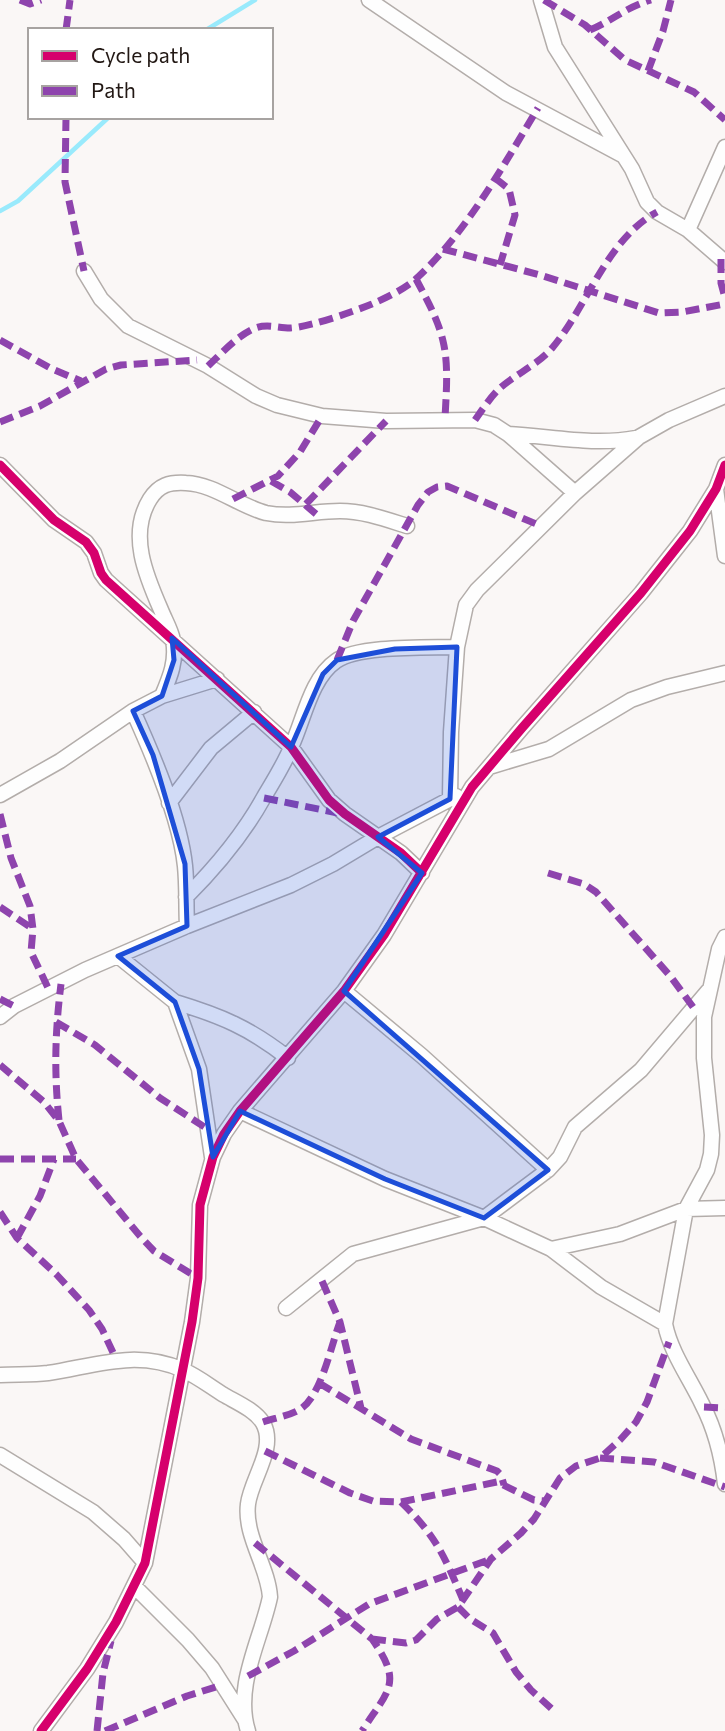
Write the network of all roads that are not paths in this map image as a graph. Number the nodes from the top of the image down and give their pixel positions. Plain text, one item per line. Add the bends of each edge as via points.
1 (369, 0) edge
2 (541, 0) edge
3 (725, 147) edge
4 (623, 155) junction
5 (688, 230) junction
6 (725, 262) edge
7 (84, 271) dead end
8 (725, 396) edge
9 (508, 433) junction
10 (639, 437) junction
11 (0, 465) edge
12 (725, 465) edge
13 (716, 489) junction
14 (575, 493) junction
15 (407, 526) dead end
16 (725, 556) edge
17 (172, 638) junction
18 (457, 647) junction
19 (725, 673) edge
20 (217, 679) junction
21 (162, 696) junction
22 (133, 711) junction
23 (254, 712) junction
24 (291, 747) junction
25 (489, 767) junction
26 (472, 787) junction
27 (0, 796) edge
28 (450, 799) junction
29 (169, 803) junction
30 (378, 837) junction
31 (422, 873) junction
32 (186, 897) junction
33 (187, 926) junction
34 (725, 937) edge
35 (118, 956) junction
36 (344, 990) junction
37 (709, 990) junction
38 (175, 1002) junction
39 (0, 1017) edge
40 (288, 1058) junction
41 (240, 1111) junction
42 (213, 1157) junction
43 (548, 1170) junction
44 (725, 1208) edge
45 (686, 1209) junction
46 (484, 1218) junction
47 (551, 1249) junction
48 (286, 1308) dead end
49 (665, 1324) junction
50 (183, 1370) junction
51 (0, 1375) edge
52 (0, 1455) edge
53 (725, 1484) edge
54 (145, 1563) junction
55 (135, 1587) junction
56 (246, 1726) edge
57 (41, 1731) edge

1 - 4 street via 506,93
2 - 4 street via 555,47
3 - 5 street
4 - 5 street via 647,202
5 - 6 street
7 - 9 street via 101,299 128,326 277,405 322,416 386,421 475,419
8 - 10 street
9 - 10 street via 594,442
9 - 14 street
10 - 14 street
11 - 17 street via 54,520 86,542 107,580
12 - 13 street
13 - 16 street
13 - 25 street via 641,593
14 - 18 street via 477,590 466,605
15 - 17 street via 354,511 294,516 266,513 190,483 168,483 157,489 146,505 140,541 149,582
17 - 20 street
17 - 21 street via 174,660
18 - 24 street via 395,649 337,660 323,674
18 - 28 street
19 - 25 street via 631,700 549,749
20 - 21 street
20 - 23 street
21 - 22 street
22 - 27 street
22 - 29 street
23 - 24 street
23 - 29 street via 211,748
24 - 30 street via 329,800
24 - 32 street via 244,832
25 - 26 street
26 - 28 street
26 - 31 street
28 - 30 street
29 - 32 street via 185,864
30 - 31 street
30 - 33 street via 291,885
31 - 36 street
32 - 33 street
33 - 35 street
34 - 37 street
35 - 38 street
35 - 39 street
36 - 40 street
36 - 43 street
37 - 43 street via 642,1070 575,1127
37 - 45 street via 704,1058 711,1154
38 - 40 street via 238,1024
38 - 42 street via 199,1069
40 - 41 street
41 - 42 street
41 - 46 street via 385,1180
42 - 50 street via 200,1205 198,1278
43 - 46 street
44 - 45 street
45 - 47 street via 621,1234
45 - 49 street
46 - 47 street
46 - 48 street via 353,1254
47 - 49 street via 601,1287
49 - 53 street via 668,1342 716,1438
50 - 51 street via 116,1359 44,1374
50 - 54 street
50 - 56 street via 251,1411 263,1422 267,1437 248,1513 270,1597 243,1695
52 - 54 street via 93,1512
54 - 55 street
55 - 56 street via 212,1668
55 - 57 street via 87,1669

